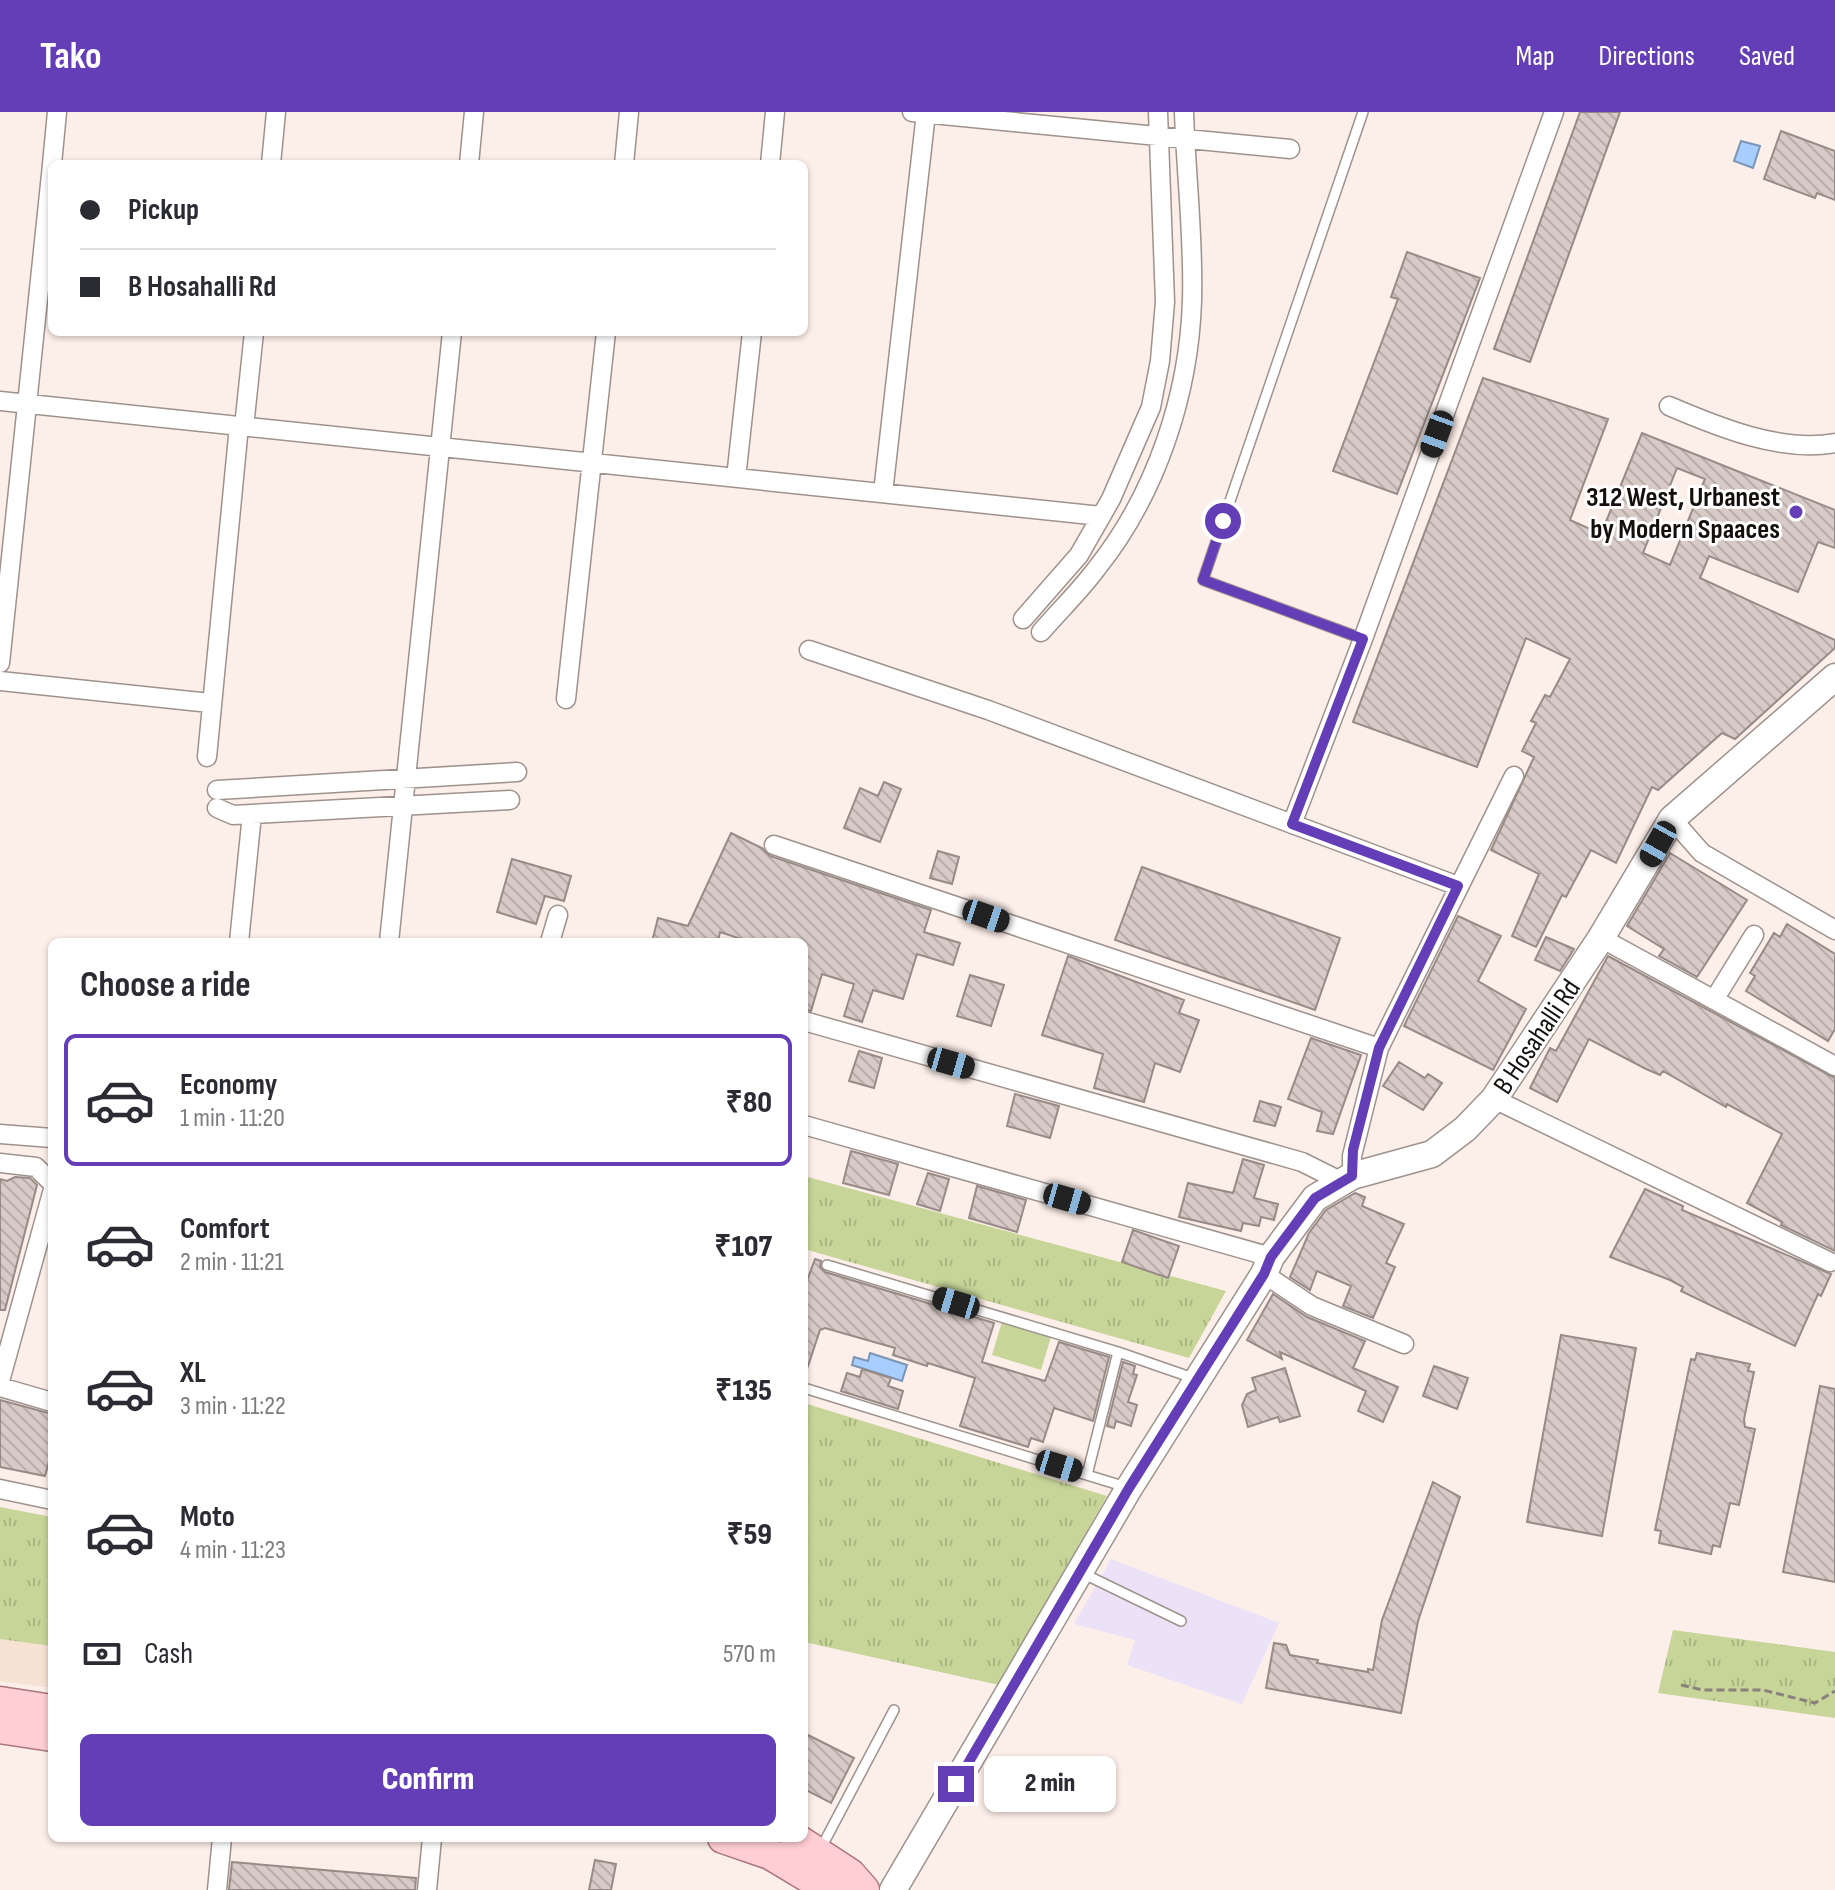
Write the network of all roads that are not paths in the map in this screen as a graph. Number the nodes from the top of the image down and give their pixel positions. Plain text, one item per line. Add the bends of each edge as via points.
1 (57, 112) edge
2 (276, 112) edge
3 (474, 112) edge
4 (629, 112) edge
5 (775, 112) edge
6 (1158, 112) edge
7 (1184, 112) edge
8 (1363, 112) edge
9 (1554, 112) edge
10 (919, 113) edge
11 (1159, 136) junction
12 (1185, 139) junction
13 (1290, 149) dead end
14 (52, 160) edge
15 (271, 160) edge
16 (469, 160) edge
17 (624, 160) edge
18 (770, 160) edge
19 (48, 202) edge
20 (253, 336) edge
21 (452, 336) edge
22 (606, 336) edge
23 (752, 336) edge
24 (0, 401) edge
25 (27, 404) junction
26 (1669, 406) dead end
27 (242, 426) junction
28 (1835, 443) edge
29 (440, 447) junction
30 (591, 463) junction
31 (736, 478) junction
32 (883, 493) junction
33 (1101, 516) junction
34 (1023, 619) dead end
35 (1041, 632) dead end
36 (1363, 639) junction
37 (809, 650) dead end
38 (0, 663) edge
39 (1835, 677) edge
40 (0, 681) edge
41 (566, 699) dead end
42 (210, 703) junction
43 (207, 757) dead end
44 (517, 772) dead end
45 (1514, 776) dead end
46 (406, 779) junction
47 (510, 800) dead end
48 (404, 806) junction
49 (252, 814) junction
50 (1672, 819) junction
51 (1292, 824) junction
52 (774, 845) dead end
53 (1458, 886) junction
54 (558, 915) dead end
55 (1835, 930) edge
56 (1754, 935) dead end
57 (239, 938) edge
58 (389, 938) edge
59 (551, 938) edge
60 (1601, 938) junction
61 (1714, 1000) junction
62 (808, 1022) edge
63 (1379, 1048) junction
64 (1835, 1066) edge
65 (1494, 1099) junction
66 (808, 1126) edge
67 (0, 1134) edge
68 (48, 1138) edge
69 (0, 1163) edge
70 (48, 1179) edge
71 (1347, 1179) junction
72 (48, 1208) edge
73 (1830, 1262) dead end
74 (827, 1265) dead end
75 (1267, 1266) junction
76 (1404, 1344) dead end
77 (1118, 1352) junction
78 (1196, 1378) junction
79 (0, 1384) edge
80 (808, 1389) edge
81 (48, 1401) edge
82 (1087, 1475) junction
83 (1129, 1488) junction
84 (0, 1489) edge
85 (48, 1499) edge
86 (1082, 1573) junction
87 (1181, 1621) dead end
88 (0, 1702) edge
89 (48, 1709) edge
90 (894, 1710) dead end
91 (0, 1728) edge
92 (48, 1735) edge
93 (222, 1842) edge
94 (432, 1842) edge
95 (735, 1842) edge
96 (806, 1846) edge
97 (217, 1890) edge
98 (427, 1890) edge
99 (830, 1890) edge
100 (864, 1890) edge
101 (893, 1890) edge

1 - 14 street
2 - 15 street
3 - 16 street
4 - 17 street
5 - 18 street
6 - 11 street
7 - 12 street
8 - 36 lane via 1203,580
9 - 36 street
10 - 11 street
10 - 32 street
11 - 12 street
11 - 33 street via 1165,302 1160,361 1151,407
12 - 13 street
12 - 35 street via 1192,301 1175,415 1141,500 1098,567
19 - 25 street
20 - 27 street
21 - 29 street
22 - 30 street
23 - 31 street
24 - 25 street
25 - 27 street
25 - 38 street
26 - 28 street via 1789,444
27 - 29 street
27 - 42 street
29 - 30 street
29 - 46 street
30 - 31 street
30 - 41 street
31 - 32 street
32 - 33 street
33 - 34 street via 1079,555
36 - 51 street
37 - 51 street via 988,710
39 - 50 street, B Hosahalli Rd
40 - 42 street
42 - 43 street
44 - 46 street
45 - 53 street
46 - 48 street
46 - 49 street via 217,799 233,815
47 - 48 street
48 - 49 street
48 - 58 street
49 - 57 street
50 - 55 street via 1702,853
50 - 60 street, B Hosahalli Rd
51 - 53 street
52 - 63 street
53 - 63 street
54 - 59 street
56 - 61 street
60 - 61 street
60 - 65 street, B Hosahalli Rd
61 - 64 street
62 - 71 street
63 - 71 street
65 - 71 street, B Hosahalli Rd via 1432,1154
65 - 73 street
66 - 75 street
67 - 68 street
69 - 70 street via 36,1167
71 - 75 street, B Hosahalli Rd via 1315,1198
72 - 79 street
74 - 77 lane
75 - 76 street via 1312,1306
75 - 78 street, B Hosahalli Rd
77 - 78 lane
77 - 82 lane
78 - 83 street, B Hosahalli Rd
79 - 81 street
80 - 82 lane
82 - 83 lane
83 - 86 street, B Hosahalli Rd
84 - 85 street
86 - 87 lane
86 - 101 street, B Hosahalli Rd
88 - 89 main road
90 - 96 lane
91 - 92 main road
93 - 97 street
94 - 98 street
95 - 99 main road via 770,1854
96 - 100 main road via 850,1874

